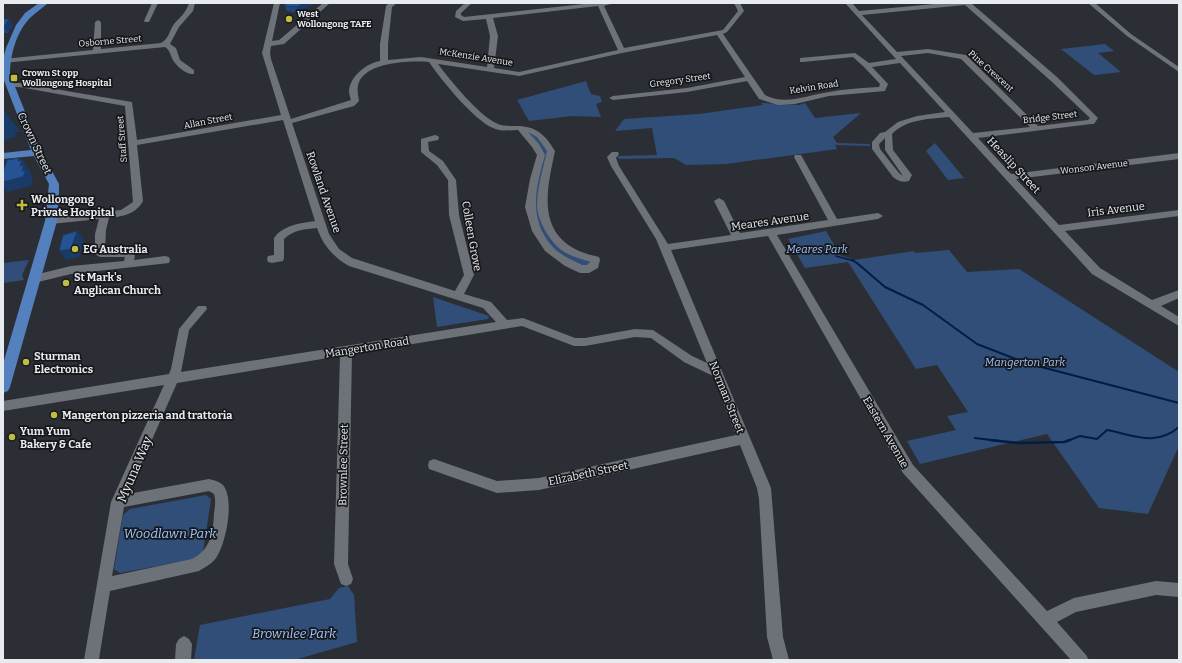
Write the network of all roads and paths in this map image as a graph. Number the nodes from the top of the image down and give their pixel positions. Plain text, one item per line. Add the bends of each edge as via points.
1 (44, 3) edge
2 (155, 3) edge
3 (192, 3) edge
4 (277, 3) edge
5 (319, 3) edge
6 (327, 3) edge
7 (394, 3) edge
8 (469, 3) edge
9 (611, 3) edge
10 (737, 3) edge
11 (848, 3) edge
12 (967, 3) edge
13 (1092, 3) edge
14 (600, 4) junction
15 (858, 13) junction
16 (489, 16) junction
17 (147, 21) dead end
18 (98, 22) dead end
19 (277, 30) junction
20 (719, 33) junction
21 (165, 44) junction
22 (268, 44) junction
23 (622, 51) junction
24 (97, 52) junction
25 (899, 58) junction
26 (803, 60) dead end
27 (5, 61) edge
28 (384, 61) junction
29 (432, 61) junction
30 (867, 65) junction
31 (490, 70) junction
32 (1179, 70) edge
33 (191, 72) dead end
34 (749, 78) junction
35 (10, 85) junction
36 (613, 98) dead end
37 (951, 114) junction
38 (287, 120) junction
39 (520, 128) junction
40 (1037, 129) junction
41 (888, 134) junction
42 (971, 136) junction
43 (435, 138) dead end
44 (133, 143) junction
45 (37, 154) junction
46 (615, 154) dead end
47 (3, 156) edge
48 (1179, 156) edge
49 (798, 157) dead end
50 (1009, 177) junction
51 (719, 201) dead end
52 (1179, 213) edge
53 (105, 215) junction
54 (878, 216) dead end
55 (51, 221) junction
56 (834, 223) junction
57 (321, 224) junction
58 (1057, 229) junction
59 (772, 233) junction
60 (737, 238) junction
61 (665, 248) junction
62 (272, 259) dead end
63 (165, 260) dead end
64 (128, 264) junction
65 (34, 279) junction
66 (1179, 294) edge
67 (456, 296) junction
68 (1151, 305) junction
69 (202, 309) dead end
70 (1179, 322) edge
71 (505, 325) junction
72 (346, 351) junction
73 (717, 373) junction
74 (173, 378) junction
75 (3, 387) edge
76 (3, 406) edge
77 (744, 439) junction
78 (434, 465) dead end
79 (118, 502) junction
80 (346, 579) dead end
81 (104, 585) junction
82 (1179, 590) edge
83 (1045, 620) junction
84 (184, 644) dead end
85 (91, 659) dead end
86 (183, 660) edge
87 (781, 660) edge
88 (1081, 660) edge

1 - 27 main road, Crown Street via 20,25
2 - 17 street
3 - 21 street via 190,11 176,26 169,42
4 - 19 street, Rowland Avenue
5 - 19 street via 290,28
6 - 22 street via 281,42
7 - 28 street via 389,6
8 - 16 street via 456,16 463,19
9 - 14 street
10 - 20 street via 741,11 725,31
11 - 15 street, Heaslip Street
12 - 15 street
12 - 40 street, Bridge Street via 1094,118 1091,122
13 - 32 street via 1129,35
14 - 16 street
14 - 23 street
15 - 25 street, Heaslip Street
16 - 31 street via 494,36
18 - 24 street
19 - 22 street, Rowland Avenue
20 - 23 street, McKenzie Avenue
20 - 34 street, Kelvin Road
21 - 24 street, Osborne Street
21 - 33 street via 172,48 177,61
22 - 38 street, Rowland Avenue via 267,59
23 - 31 street, McKenzie Avenue via 519,74
24 - 27 street, Osborne Street
25 - 30 street
25 - 37 street, Heaslip Street
25 - 40 street, Pine Crescent via 928,51 963,57
26 - 30 street via 855,55
27 - 35 main road, Crown Street
28 - 29 street, McKenzie Avenue
28 - 38 street, McKenzie Avenue via 375,64 357,78 353,90 355,101 351,104
29 - 31 street, McKenzie Avenue
29 - 39 street via 456,91 493,126
30 - 34 street, Kelvin Road via 884,84 882,89 827,94 795,102 768,100 762,97
34 - 36 street, Gregory Street via 687,90
35 - 44 street, Staff Street via 129,104
35 - 45 main road, Crown Street
37 - 41 street via 914,119 893,128
37 - 42 street, Heaslip Street
38 - 44 street, Allan Street
38 - 57 street, Rowland Avenue
39 - 39 street via 536,132 546,141 551,151 542,208 549,227 564,246 594,260 594,265 589,269 580,269 548,249 537,230 530,207 541,156
40 - 42 street, Bridge Street
41 - 41 street via 889,150 908,175 906,179 896,175 874,146 883,135
42 - 50 street, Heaslip Street
43 - 67 street, Colleen Grove via 420,141 425,152 440,163 452,180 454,215 469,275
44 - 53 street, Staff Street via 138,201 136,206 129,210
45 - 47 main road
45 - 55 main road, Crown Street via 54,184
46 - 61 street, Norman Street via 612,157 615,166
48 - 50 street, Wonson Avenue
49 - 56 street
50 - 58 street, Heaslip Street
51 - 60 street
52 - 58 street, Iris Avenue
53 - 55 street, Staff Street
53 - 64 street via 100,232 100,254 129,253
54 - 56 street, Meares Avenue
55 - 65 main road, Crown Street
56 - 59 street, Meares Avenue
57 - 62 street via 287,231 279,238 279,258
57 - 67 street, Rowland Avenue via 331,248 342,257 365,267
58 - 68 street, Heaslip Street via 1096,271
59 - 60 street, Meares Avenue
59 - 83 street, Eastern Avenue via 908,469
60 - 61 street, Meares Avenue
61 - 73 street, Norman Street
63 - 64 street
64 - 65 street via 71,270
65 - 75 main road, Crown Street
66 - 68 street
67 - 71 street, Rowland Avenue via 487,305
68 - 70 street, Heaslip Street
69 - 74 street, Myuna Way via 184,330 177,370
71 - 72 street, Mangerton Road
71 - 73 street, Mangerton Road via 523,322 574,342 635,333 653,334 688,359
72 - 74 street, Mangerton Road
72 - 80 street, Brownlee Street via 341,564
73 - 77 street, Norman Street
74 - 76 street, Mangerton Road
74 - 79 street, Myuna Way
77 - 78 street, Elizabeth Street via 539,484 504,487 455,474
77 - 87 street, Norman Street via 760,476 766,499 775,637
79 - 81 street, Myuna Way
79 - 81 street via 214,486 221,493 222,499 218,543 207,559 194,566
81 - 85 street, Myuna Way
82 - 83 street via 1156,588 1074,605
83 - 88 street, Eastern Avenue
84 - 86 street

